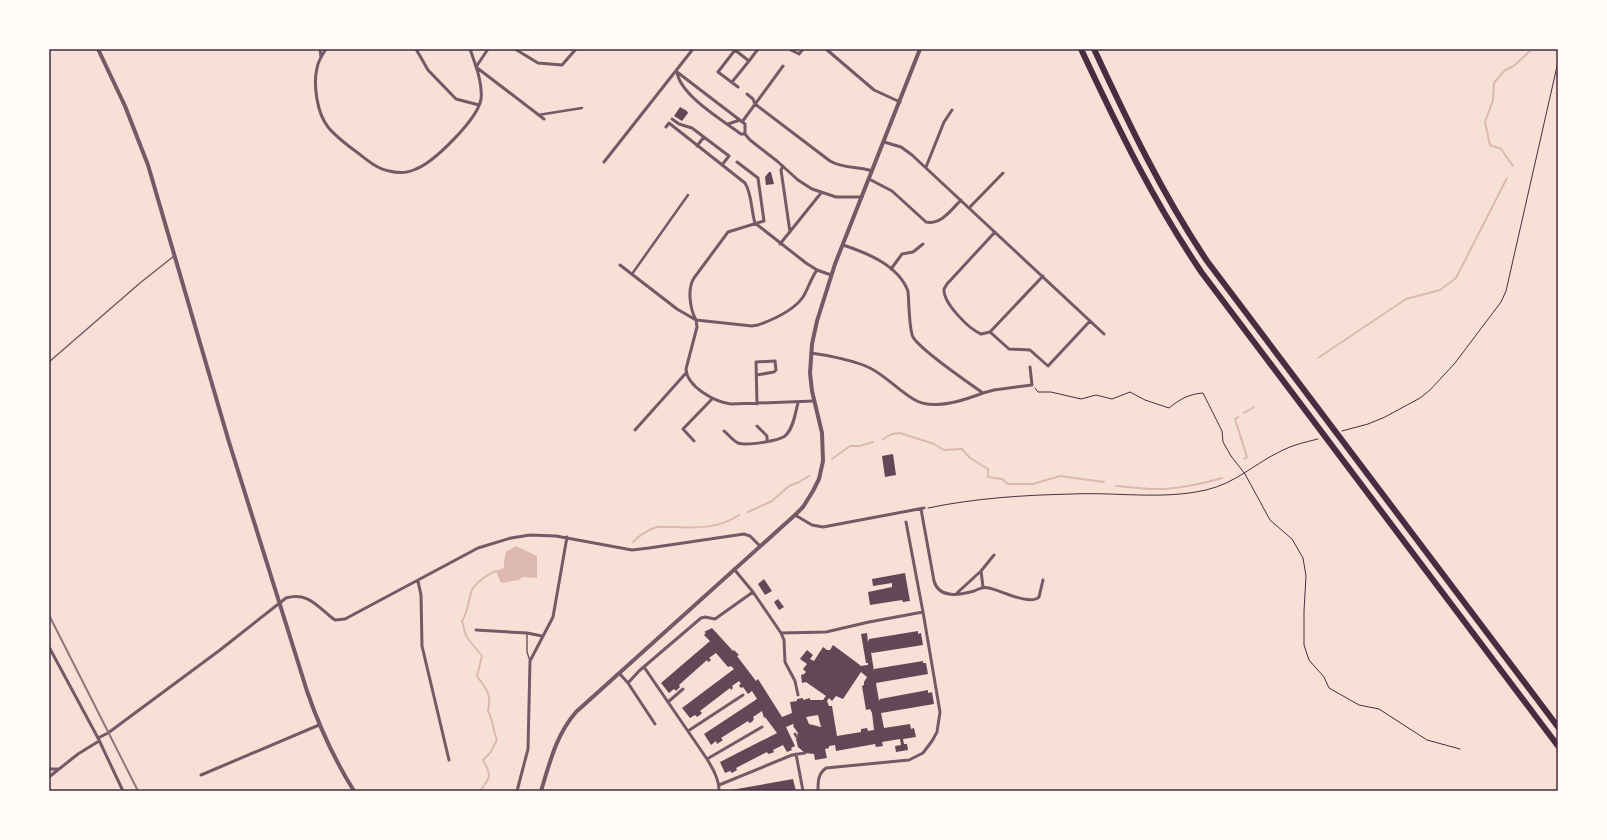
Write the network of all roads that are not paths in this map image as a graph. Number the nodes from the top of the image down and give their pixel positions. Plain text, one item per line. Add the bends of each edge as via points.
1 (98, 49) edge
2 (320, 49) edge
3 (326, 49) edge
4 (416, 49) edge
5 (470, 49) edge
6 (488, 49) edge
7 (515, 49) edge
8 (576, 49) edge
9 (694, 49) edge
10 (758, 49) edge
11 (789, 49) edge
12 (803, 49) edge
13 (826, 49) edge
14 (920, 49) edge
15 (1081, 49) edge
16 (1094, 49) edge
17 (734, 50) edge
18 (321, 57) junction
19 (748, 61) junction
20 (783, 66) dead end
21 (476, 67) junction
22 (677, 72) junction
23 (732, 82) junction
24 (738, 88) dead end
25 (747, 94) dead end
26 (900, 102) junction
27 (755, 104) junction
28 (479, 105) junction
29 (582, 108) dead end
30 (952, 110) dead end
31 (537, 115) junction
32 (544, 119) dead end
33 (672, 119) dead end
34 (741, 121) junction
35 (728, 124) junction
36 (666, 127) dead end
37 (680, 132) junction
38 (745, 134) junction
39 (677, 136) dead end
40 (704, 137) junction
41 (884, 142) junction
42 (697, 146) junction
43 (604, 162) dead end
44 (737, 162) dead end
45 (722, 165) junction
46 (783, 166) junction
47 (926, 167) junction
48 (872, 171) junction
49 (1003, 173) dead end
50 (869, 179) junction
51 (821, 193) junction
52 (688, 195) dead end
53 (862, 197) junction
54 (961, 200) junction
55 (969, 208) junction
56 (755, 223) junction
57 (790, 232) junction
58 (995, 232) junction
59 (780, 244) junction
60 (923, 244) dead end
61 (843, 245) junction
62 (901, 250) dead end
63 (902, 254) junction
64 (175, 256) junction
65 (620, 265) dead end
66 (891, 269) junction
67 (817, 270) junction
68 (632, 274) junction
69 (832, 275) junction
70 (1042, 276) junction
71 (696, 320) junction
72 (1090, 321) junction
73 (990, 332) junction
74 (1104, 334) dead end
75 (811, 353) junction
76 (49, 362) edge
77 (1030, 367) dead end
78 (686, 373) junction
79 (757, 375) junction
80 (983, 393) junction
81 (712, 399) junction
82 (814, 401) junction
83 (798, 402) junction
84 (757, 404) junction
85 (757, 426) dead end
86 (635, 430) dead end
87 (724, 431) dead end
88 (694, 441) dead end
89 (767, 441) junction
90 (795, 514) junction
91 (906, 522) dead end
92 (567, 537) junction
93 (760, 546) junction
94 (994, 555) dead end
95 (734, 569) junction
96 (981, 571) junction
97 (1043, 580) dead end
98 (418, 581) junction
99 (983, 587) junction
100 (753, 592) junction
101 (957, 593) junction
102 (279, 605) junction
103 (922, 612) junction
104 (702, 613) dead end
105 (705, 617) junction
106 (476, 630) dead end
107 (528, 633) junction
108 (782, 633) junction
109 (542, 636) junction
110 (49, 647) edge
111 (530, 661) junction
112 (644, 667) junction
113 (619, 673) junction
114 (628, 683) junction
115 (683, 689) dead end
116 (743, 695) dead end
117 (798, 695) dead end
118 (668, 702) junction
119 (654, 724) dead end
120 (319, 725) junction
121 (762, 727) dead end
122 (1558, 727) edge
123 (688, 731) junction
124 (98, 740) junction
125 (1558, 746) edge
126 (803, 752) dead end
127 (796, 754) junction
128 (707, 759) junction
129 (449, 760) dead end
130 (49, 769) edge
131 (60, 769) junction
132 (201, 775) dead end
133 (49, 777) edge
134 (719, 785) junction
135 (123, 791) edge
136 (354, 791) edge
137 (518, 791) edge
138 (541, 791) edge
139 (719, 791) edge
140 (803, 791) edge
141 (818, 791) edge

1 - 64 street via 140,142
2 - 18 street
3 - 18 street
4 - 28 street via 428,70 456,99
5 - 21 street
6 - 21 street
7 - 8 street via 534,61 550,65 562,65
9 - 22 street
10 - 19 street
11 - 12 street via 799,54
13 - 26 street via 874,90
14 - 26 street
15 - 125 highway via 1127,146 1170,226 1215,292
16 - 122 highway via 1144,154 1182,223 1227,289
17 - 19 street
17 - 23 street via 718,72
18 - 28 street via 315,79 323,120 342,141 384,171 407,172 420,168 472,120
19 - 23 street
20 - 27 street
21 - 28 street via 481,90
21 - 31 street
22 - 34 street
22 - 35 street via 683,86 700,103
22 - 43 street
23 - 24 street
25 - 27 street
26 - 41 street
27 - 34 street
27 - 48 street via 837,166
29 - 31 street
30 - 47 street via 944,122
31 - 32 street
33 - 40 street
34 - 35 street
34 - 38 street via 746,127
35 - 38 street via 741,134
36 - 37 street via 669,123
37 - 39 street
37 - 42 street
38 - 46 street
40 - 42 street
40 - 45 street via 729,156
41 - 47 street via 906,150
41 - 48 street
42 - 45 street
44 - 56 street via 758,178 764,221
45 - 56 street via 747,185
46 - 51 street via 805,185
46 - 57 street via 781,170
47 - 54 street
48 - 50 street
49 - 55 street
50 - 53 street
50 - 54 street via 892,191 926,222 933,223 943,218
51 - 53 street via 836,197
51 - 57 street
52 - 68 street
53 - 61 street
54 - 55 street
55 - 58 street
56 - 59 street
56 - 71 street via 728,232 691,282 691,310
57 - 59 street
58 - 70 street
58 - 73 street via 947,284 944,292 951,306 972,328 981,334
59 - 67 street
60 - 63 street via 913,252
61 - 66 street via 869,254
61 - 69 street
62 - 63 street
63 - 66 street
64 - 76 lane
64 - 102 street
65 - 68 street
66 - 80 street via 903,281 908,291 914,339
67 - 69 street
67 - 71 street via 798,302 789,310 763,323 752,326
68 - 71 street via 677,309
69 - 75 street via 817,321
70 - 72 street
70 - 73 street
71 - 78 street via 697,327
72 - 73 street via 1048,366 1030,350 1010,349
72 - 74 street
75 - 80 street via 868,367 920,402 958,402
75 - 82 street
77 - 80 street via 1032,385
78 - 81 street via 696,386
78 - 86 street
79 - 79 street via 774,372 775,361 756,362
79 - 84 street
81 - 84 street via 730,404
81 - 88 street via 683,429
82 - 83 street
82 - 90 street via 822,433 823,461 813,492
83 - 84 street
83 - 89 street via 786,435
85 - 89 street via 767,436
87 - 89 street via 738,443
90 - 93 street
90 - 101 street via 812,525 823,526 922,509 935,586 943,593
91 - 103 street
92 - 93 street via 632,550 744,534
92 - 98 street via 541,534 496,541
92 - 109 street via 555,610 550,625
93 - 95 street
94 - 96 street
95 - 100 street
95 - 113 street
96 - 99 street
96 - 101 street
97 - 99 street via 1039,598 1035,600
98 - 102 street via 340,620 331,617 302,596 286,598
98 - 129 street via 421,595 422,646
99 - 101 street via 966,593
100 - 105 street via 715,619
100 - 108 street
102 - 120 street
102 - 124 street
103 - 108 street via 826,632
103 - 141 street via 940,712 938,727 932,741 923,753 909,760 826,768 818,778
104 - 105 street
105 - 112 street
106 - 107 street
107 - 109 street
107 - 111 lane via 527,652
108 - 117 street via 785,662 796,681
109 - 111 street
110 - 124 street
111 - 137 street via 528,749
112 - 114 street
112 - 118 street
113 - 114 street
113 - 138 street via 576,712 562,730
114 - 119 street
115 - 118 street
116 - 123 street
118 - 123 street
120 - 132 street
120 - 136 street
121 - 128 street
123 - 128 street
124 - 131 street
124 - 135 street
126 - 127 street
127 - 134 street
127 - 140 street
128 - 134 street
130 - 131 street
131 - 133 street
134 - 139 street

